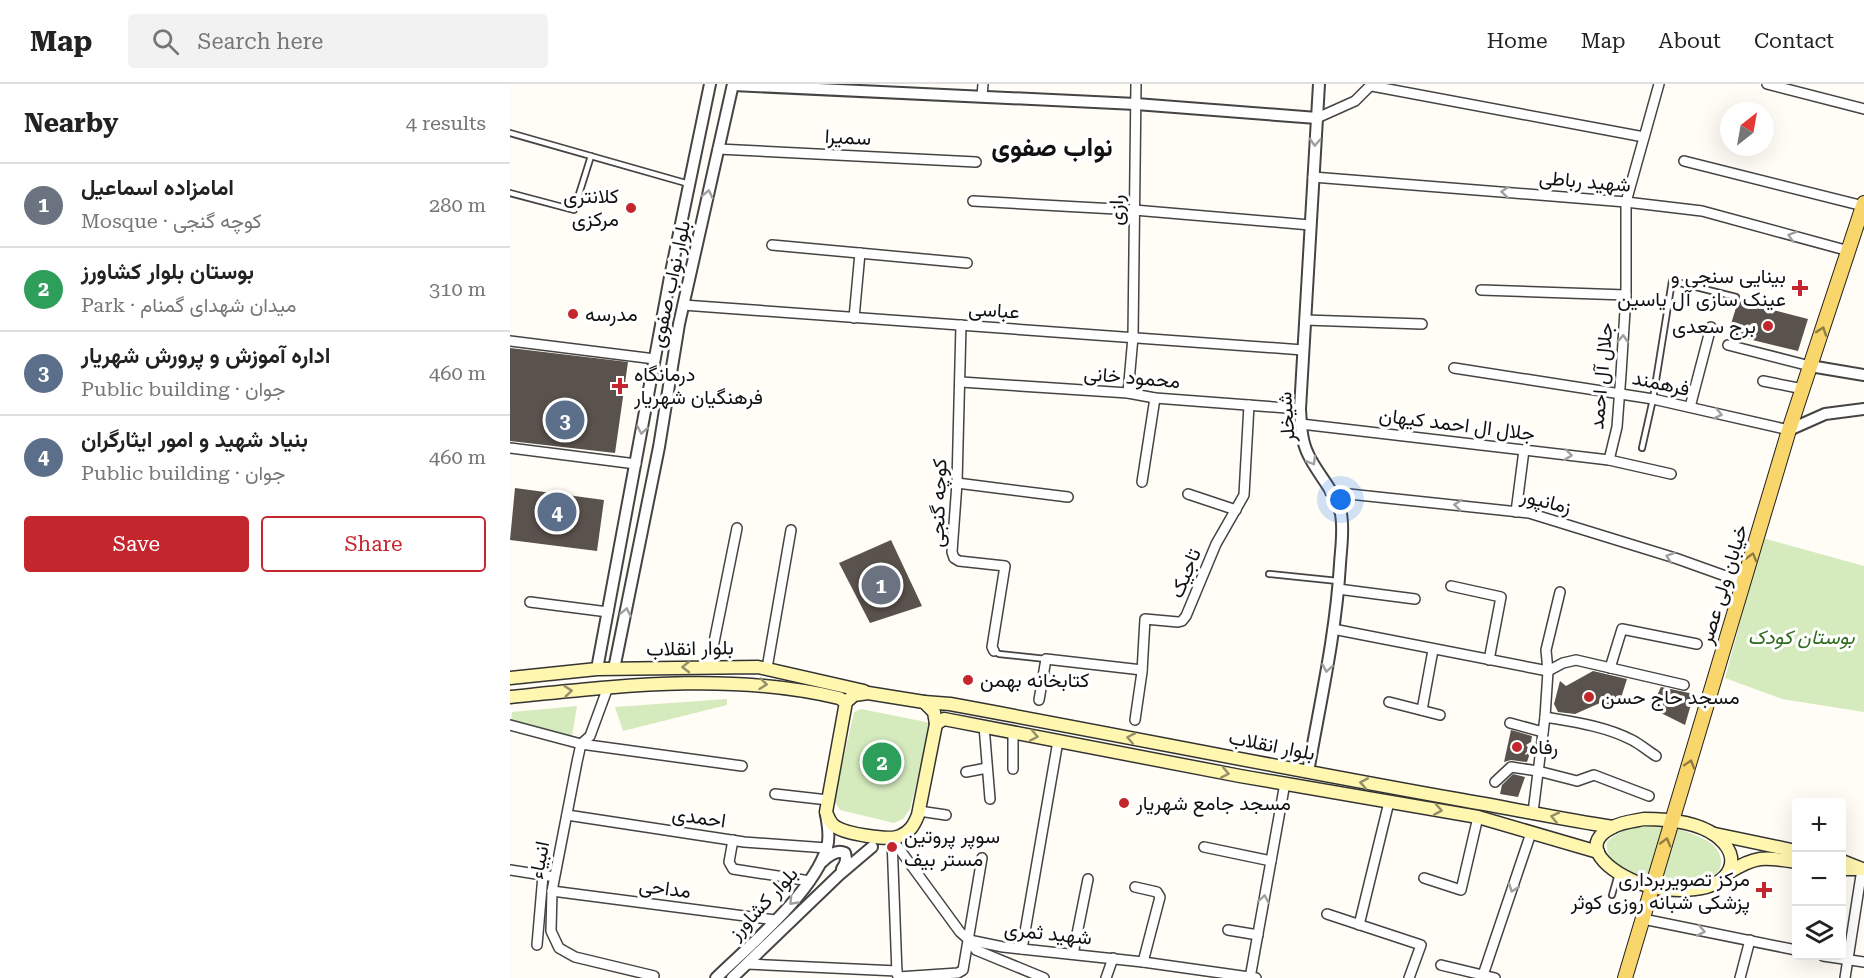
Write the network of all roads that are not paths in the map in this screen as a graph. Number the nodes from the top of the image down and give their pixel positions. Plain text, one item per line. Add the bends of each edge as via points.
1 (710, 84) edge
2 (733, 84) edge
3 (983, 84) edge
4 (1136, 84) edge
5 (1319, 84) edge
6 (1659, 84) edge
7 (1767, 84) edge
8 (1372, 85) edge
9 (982, 96) junction
10 (1136, 104) junction
11 (1864, 109) edge
12 (1317, 118) junction
13 (510, 133) edge
14 (1644, 137) junction
15 (718, 149) junction
16 (591, 156) junction
17 (1684, 161) dead end
18 (976, 162) dead end
19 (1313, 177) junction
20 (689, 184) junction
21 (510, 193) edge
22 (973, 201) dead end
23 (1626, 202) junction
24 (1864, 205) edge
25 (1134, 210) junction
26 (1310, 225) junction
27 (772, 245) dead end
28 (1849, 251) junction
29 (860, 253) junction
30 (967, 263) dead end
31 (1481, 290) dead end
32 (1626, 295) junction
33 (1736, 297) dead end
34 (683, 305) junction
35 (854, 318) junction
36 (1305, 320) junction
37 (1422, 324) dead end
38 (962, 325) junction
39 (1711, 327) dead end
40 (1132, 338) junction
41 (510, 341) edge
42 (1728, 345) dead end
43 (1303, 350) junction
44 (655, 359) junction
45 (1810, 366) junction
46 (1454, 368) dead end
47 (1864, 375) edge
48 (1763, 381) dead end
49 (961, 382) junction
50 (1803, 389) junction
51 (1128, 393) junction
52 (1620, 393) junction
53 (1155, 398) junction
54 (1653, 399) junction
55 (1249, 405) junction
56 (1690, 407) junction
57 (1300, 409) junction
58 (1864, 409) edge
59 (1301, 424) junction
60 (1788, 430) junction
61 (510, 448) edge
62 (1642, 448) dead end
63 (1524, 450) junction
64 (1609, 460) junction
65 (636, 464) junction
66 (1671, 474) dead end
67 (1142, 482) dead end
68 (957, 483) junction
69 (1330, 492) junction
70 (1188, 494) dead end
71 (1068, 497) dead end
72 (1236, 510) junction
73 (1516, 512) junction
74 (736, 528) dead end
75 (791, 530) dead end
76 (1269, 574) dead end
77 (1744, 583) junction
78 (1339, 586) junction
79 (1451, 586) dead end
80 (612, 588) junction
81 (630, 592) junction
82 (1560, 592) dead end
83 (1415, 599) dead end
84 (530, 602) dead end
85 (608, 612) junction
86 (1333, 629) junction
87 (1697, 644) dead end
88 (1433, 650) junction
89 (994, 651) joint
90 (1046, 659) junction
91 (1489, 660) junction
92 (708, 667) junction
93 (767, 668) junction
94 (1610, 668) junction
95 (597, 669) junction
96 (615, 669) junction
97 (1142, 670) junction
98 (1548, 671) junction
99 (510, 678) edge
100 (1684, 685) dead end
101 (608, 687) junction
102 (868, 693) junction
103 (510, 697) edge
104 (1039, 700) dead end
105 (846, 702) junction
106 (924, 702) junction
107 (1389, 702) dead end
108 (1422, 710) junction
109 (1440, 715) dead end
110 (1545, 717) junction
111 (1135, 720) dead end
112 (1510, 723) dead end
113 (936, 724) junction
114 (510, 725) edge
115 (984, 726) junction
116 (1013, 732) junction
117 (1543, 732) junction
118 (1058, 741) junction
119 (581, 744) junction
120 (1165, 744) junction
121 (1656, 756) dead end
122 (1163, 761) junction
123 (742, 766) dead end
124 (987, 768) junction
125 (1013, 769) dead end
126 (1538, 771) junction
127 (966, 772) dead end
128 (1308, 772) junction
129 (1495, 782) dead end
130 (1285, 783) junction
131 (775, 794) dead end
132 (1649, 796) dead end
133 (990, 799) dead end
134 (1389, 802) junction
135 (827, 806) junction
136 (919, 811) junction
137 (1533, 812) junction
138 (567, 815) junction
139 (946, 815) dead end
140 (1478, 818) junction
141 (1673, 820) junction
142 (1613, 827) junction
143 (1531, 833) junction
144 (1714, 834) junction
145 (885, 838) junction
146 (733, 840) junction
147 (872, 847) dead end
148 (1204, 847) dead end
149 (827, 848) junction
150 (1792, 849) edge
151 (1598, 852) junction
152 (981, 858) dead end
153 (1271, 861) junction
154 (1792, 861) edge
155 (821, 863) junction
156 (1846, 863) edge
157 (1846, 869) edge
158 (1863, 869) edge
159 (510, 870) edge
160 (1728, 873) junction
161 (1618, 874) junction
162 (543, 875) junction
163 (838, 875) junction
164 (554, 877) junction
165 (1424, 878) dead end
166 (1088, 879) dead end
167 (810, 881) junction
168 (1135, 887) dead end
169 (1653, 887) junction
170 (552, 891) junction
171 (1612, 896) dead end
172 (1327, 914) dead end
173 (1643, 919) junction
174 (775, 920) junction
175 (1359, 924) junction
176 (1852, 926) junction
177 (1864, 928) edge
178 (1228, 930) dead end
179 (1258, 935) junction
180 (969, 940) junction
181 (1750, 940) junction
182 (537, 945) dead end
183 (1022, 949) junction
184 (1792, 949) edge
185 (1073, 954) junction
186 (1113, 958) junction
187 (1847, 960) junction
188 (1143, 962) junction
189 (1864, 962) edge
190 (747, 964) junction
191 (1441, 965) dead end
192 (818, 967) junction
193 (862, 974) edge
194 (898, 975) edge
195 (654, 976) dead end
196 (1483, 977) edge
197 (716, 978) edge
198 (732, 978) edge
199 (818, 978) edge
200 (1044, 978) edge
201 (1106, 978) edge
202 (1252, 978) edge
203 (1409, 978) edge
204 (1495, 978) edge
205 (1625, 978) edge
206 (1740, 978) edge
207 (1845, 978) edge

1 - 20 street, بلوار نواب صفوی
2 - 9 street
2 - 15 street, بلوار نواب صفوی
3 - 9 street
4 - 10 street, رازی
5 - 12 street, شیخلر
6 - 14 street, جلال آل احمد
7 - 11 street
8 - 12 street via 1355,101
8 - 14 street
9 - 10 street
10 - 12 street
10 - 25 street, رازی
12 -> 19 street, شیخلر
13 - 16 lane
14 - 23 street, جلال آل احمد
15 - 18 street, سمیرا
34 -> 15 street, بلوار نواب صفوی
16 - 20 lane
16 - 21 lane via 574,210
17 - 24 street
23 -> 19 street, شهید رباطی
19 - 26 street, شیخلر
20 - 44 street, بلوار نواب صفوی
22 - 25 street
28 -> 23 street, شهید رباطی via 1702,211
23 - 32 street, جلال آل احمد
24 - 28 main road, خیابان ولی عصر
25 - 26 street
25 - 40 street, رازی
26 - 36 street, شیخلر
27 - 29 street
45 -> 28 main road, خیابان ولی عصر
29 - 30 street
29 - 35 street
31 - 32 street
52 -> 32 street, جلال آل احمد
33 - 54 lane via 1672,281
34 - 35 street, عباسی
34 - 81 street, بلوار نواب صفوی
35 - 38 street, عباسی
36 - 37 street
36 - 43 street, شیخلر
38 - 40 street, عباسی
38 - 49 street, کوچه گنجی
39 - 56 street
40 - 43 street, عباسی
40 - 51 street, رازی
41 - 44 street
42 - 45 street
43 - 57 street, شیخلر
44 -> 65 street, بلوار نواب صفوی
45 - 47 street
45 - 50 main road, خیابان ولی عصر
46 - 52 street, فرهمند
48 - 50 street
49 - 51 street, محمود خانی
49 - 68 street, کوچه گنجی
50 - 60 main road, خیابان ولی عصر
51 - 53 street, محمود خانی
52 - 54 street, فرهمند
52 - 64 street, جلال آل احمد
53 - 55 street, محمود خانی
53 - 67 street
54 - 56 street, فرهمند
54 - 62 lane
55 - 57 street, محمود خانی
55 - 72 street, تاجیک via 1244,495
56 -> 60 street, فرهمند
57 - 59 street, شیخلر
58 - 60 street via 1825,414
59 - 63 street, جلال ال احمد کیهان
59 -> 69 street, شیخلر via 1308,455
77 -> 60 main road, خیابان ولی عصر
61 - 65 street
63 -> 64 street, جلال ال احمد کیهان
63 - 73 street
64 - 66 street, جلال ال احمد کیهان
65 - 80 street, بلوار نواب صفوی
68 - 71 street
68 - 89 street, کوچه گنجی via 954,558 1005,566
73 -> 69 street, زمانپور
69 - 78 street, شیخلر via 1341,514
70 - 72 street
72 - 97 street, تاجیک via 1182,621 1146,619
77 -> 73 street, زمانپور
74 - 92 street
75 - 93 street
76 - 78 lane
141 -> 77 main road, خیابان ولی عصر
78 - 83 street
78 - 86 street, شیخلر
79 - 91 street via 1501,597
80 - 81 street
80 - 85 street, بلوار نواب صفوی
96 -> 81 street, بلوار نواب صفوی
82 - 98 street via 1546,650
84 - 85 street
85 - 95 street, بلوار نواب صفوی
86 - 88 street
86 -> 128 street, شیخلر
87 - 94 street via 1622,629
88 - 91 street
88 - 108 street
89 - 90 lane, کوچه گنجی
90 - 97 street
90 - 104 street
91 - 98 street
92 - 93 main road, بلوار انقلاب
92 -> 96 main road, بلوار انقلاب
93 - 102 main road, بلوار انقلاب
94 - 98 street via 1576,660
94 - 100 street
95 - 96 main road, بلوار انقلاب
95 - 99 main road, بلوار انقلاب
97 - 111 street, تاجیک
98 - 110 street
103 -> 101 main road, بلوار انقلاب
101 -> 105 main road, بلوار انقلاب via 751,683 819,693
101 - 119 street, انبیاء via 590,736
102 - 105 main road via 854,695
102 - 106 main road, بلوار انقلاب
105 - 135 main road
106 - 113 main road via 934,712
120 -> 106 main road, بلوار انقلاب
107 - 108 street
108 - 109 street
110 - 117 street
110 - 121 street via 1606,729
112 - 117 street
113 - 115 main road, بلوار انقلاب via 944,719
113 - 136 main road
114 - 119 street
115 - 116 main road, بلوار انقلاب
115 - 124 street
116 -> 118 main road, بلوار انقلاب
116 - 125 street
117 - 126 street
118 - 122 main road, بلوار انقلاب
118 - 183 street
119 - 123 street
119 - 138 street, انبیاء
120 - 122 main road
120 - 128 main road, بلوار انقلاب
122 -> 130 main road, بلوار انقلاب
124 - 127 street
124 - 133 street
126 - 129 street via 1511,767
126 - 132 street via 1576,782 1594,775
126 - 137 street
137 -> 128 main road, بلوار انقلاب
130 - 134 main road, بلوار انقلاب
130 - 153 street
131 - 135 street
134 -> 140 main road, بلوار انقلاب
134 - 175 street
135 - 145 main road via 835,827
135 - 149 street, بلوار کشاورز
136 - 139 street
136 - 145 main road via 908,832
142 -> 137 main road, بلوار انقلاب
138 - 146 street, احمدی
138 - 164 street, انبیاء
140 - 143 main road, بلوار انقلاب
140 - 165 street via 1461,890
141 - 142 main road via 1644,819
141 - 144 main road
169 -> 141 main road, خیابان ولی عصر
142 - 151 main road via 1600,836
143 - 151 main road, بلوار انقلاب
143 -> 196 street
144 - 150 main road
144 - 160 main road via 1726,845 1730,856
145 - 180 street
145 - 194 street
146 - 149 street, احمدی
146 - 167 street via 729,862 733,869
147 - 163 street, بلوار کشاورز
148 - 153 street
149 - 155 street, بلوار کشاورز
151 - 161 main road via 1602,861
152 - 180 street
179 -> 153 street
154 - 160 main road via 1767,857 1747,861
155 - 163 street via 835,852 845,853 846,862
155 - 167 street, بلوار کشاورز
156 - 158 main road
157 - 158 main road
158 - 176 street
159 - 162 street
160 - 169 main road via 1716,884 1703,888
161 - 169 main road
161 - 171 lane
162 - 164 street
162 - 182 street
163 - 190 street, بلوار کشاورز
164 - 170 street, انبیاء
166 - 185 street
167 -> 174 street, بلوار کشاورز
168 - 188 street via 1157,892 1160,897
169 - 173 main road, خیابان ولی عصر
170 - 174 street, مداحی
170 - 195 street, انبیاء via 551,931 559,948 575,957
172 - 175 street
173 -> 181 street
173 - 205 main road, خیابان ولی عصر
174 - 197 street, بلوار کشاورز
175 - 203 street via 1421,945
176 - 177 street
176 - 187 street
178 - 179 street
179 - 202 street
180 - 183 street, شهید ثمری
180 - 194 street via 965,966 958,973
180 - 200 street via 976,950
181 - 184 street
181 - 206 street
183 - 185 street, شهید ثمری
185 - 186 street, شهید ثمری
186 - 188 street, شهید ثمری
186 - 201 street
187 - 189 street
187 - 207 street
188 - 202 street, شهید ثمری
190 - 192 street
190 - 198 street, بلوار کشاورز
191 - 196 street
192 - 193 street
192 - 199 street
193 - 194 street
196 - 204 street

